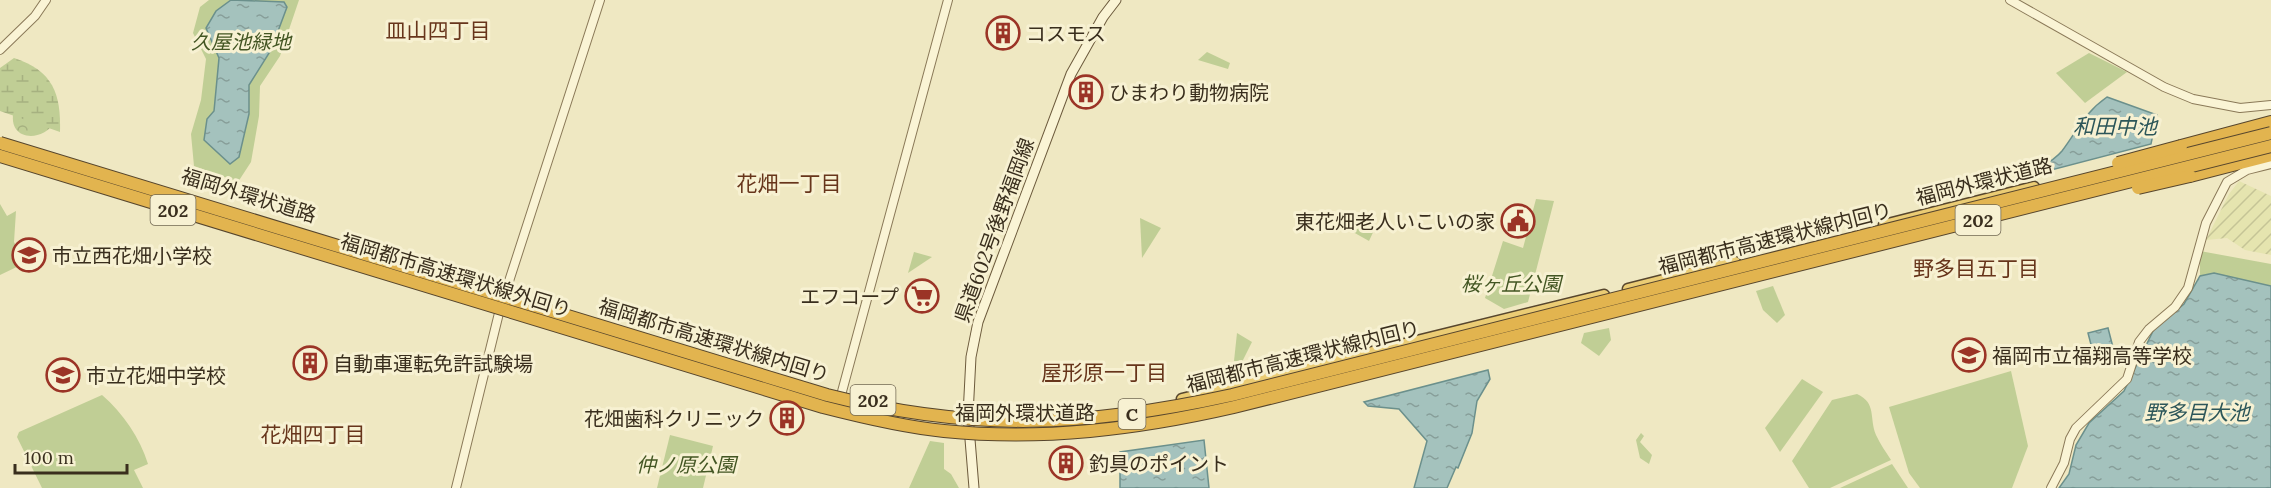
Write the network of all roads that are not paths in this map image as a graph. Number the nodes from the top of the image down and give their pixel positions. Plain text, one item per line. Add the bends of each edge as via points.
1 (46, 0) edge
2 (600, 0) edge
3 (948, 0) edge
4 (1116, 0) edge
5 (2010, 0) edge
6 (0, 50) edge
7 (2271, 105) edge
8 (2271, 122) edge
9 (2271, 131) edge
10 (0, 138) edge
11 (0, 143) edge
12 (2271, 146) edge
13 (2271, 155) edge
14 (0, 157) edge
15 (2271, 164) edge
16 (133, 178) junction
17 (127, 195) junction
18 (1974, 208) junction
19 (343, 242) junction
20 (1877, 244) junction
21 (337, 260) junction
22 (506, 292) junction
23 (500, 309) junction
24 (842, 393) junction
25 (837, 410) junction
26 (968, 415) junction
27 (970, 432) junction
28 (456, 488) edge
29 (974, 488) edge
30 (2051, 488) edge

1 - 6 street
2 - 22 street
3 - 24 street
4 - 26 main road, 県道602号後野福岡線 via 1071,74 983,305 971,357
5 - 7 street via 2164,87 2193,99 2240,108
8 - 18 highway, bridge
9 - 18 highway, 福岡都市高速環状線内回り / C, bridge
9 - 26 highway, 福岡外環状道路 / 202, bridge via 1179,400 1057,417
10 - 16 highway, 福岡外環状道路 / 202
11 - 18 highway, 福岡都市高速環状線内回り / C, bridge via 827,395 909,414 982,421 1060,421 1163,410
12 - 20 highway, 福岡都市高速環状線外回り / C, bridge
12 - 27 highway, 福岡外環状道路 / 202, bridge via 1159,422 1069,433
13 - 20 highway, bridge via 1958,230
14 - 17 highway, 福岡外環状道路 / 202
14 - 20 highway, 福岡都市高速環状線外回り / C, bridge via 823,407 906,426 981,434 1061,434 1164,423
15 - 30 street via 2247,170 2227,182 2206,223 2188,288 2175,307 2139,342 2127,379 2076,428
16 - 17 street
16 - 19 highway, 福岡外環状道路 / 202
17 - 21 highway, 福岡外環状道路 / 202
19 - 21 street
19 - 22 highway, 福岡外環状道路 / 202
21 - 23 highway, 福岡外環状道路 / 202
22 - 23 street
22 - 24 highway, 福岡外環状道路 / 202
23 - 25 highway, 福岡外環状道路 / 202
23 - 28 street
24 - 25 street
24 - 26 highway, 福岡外環状道路 / 202
25 - 27 highway, 福岡外環状道路 / 202
26 - 27 main road, 県道602号後野福岡線
27 - 29 main road, 県道602号後野福岡線

